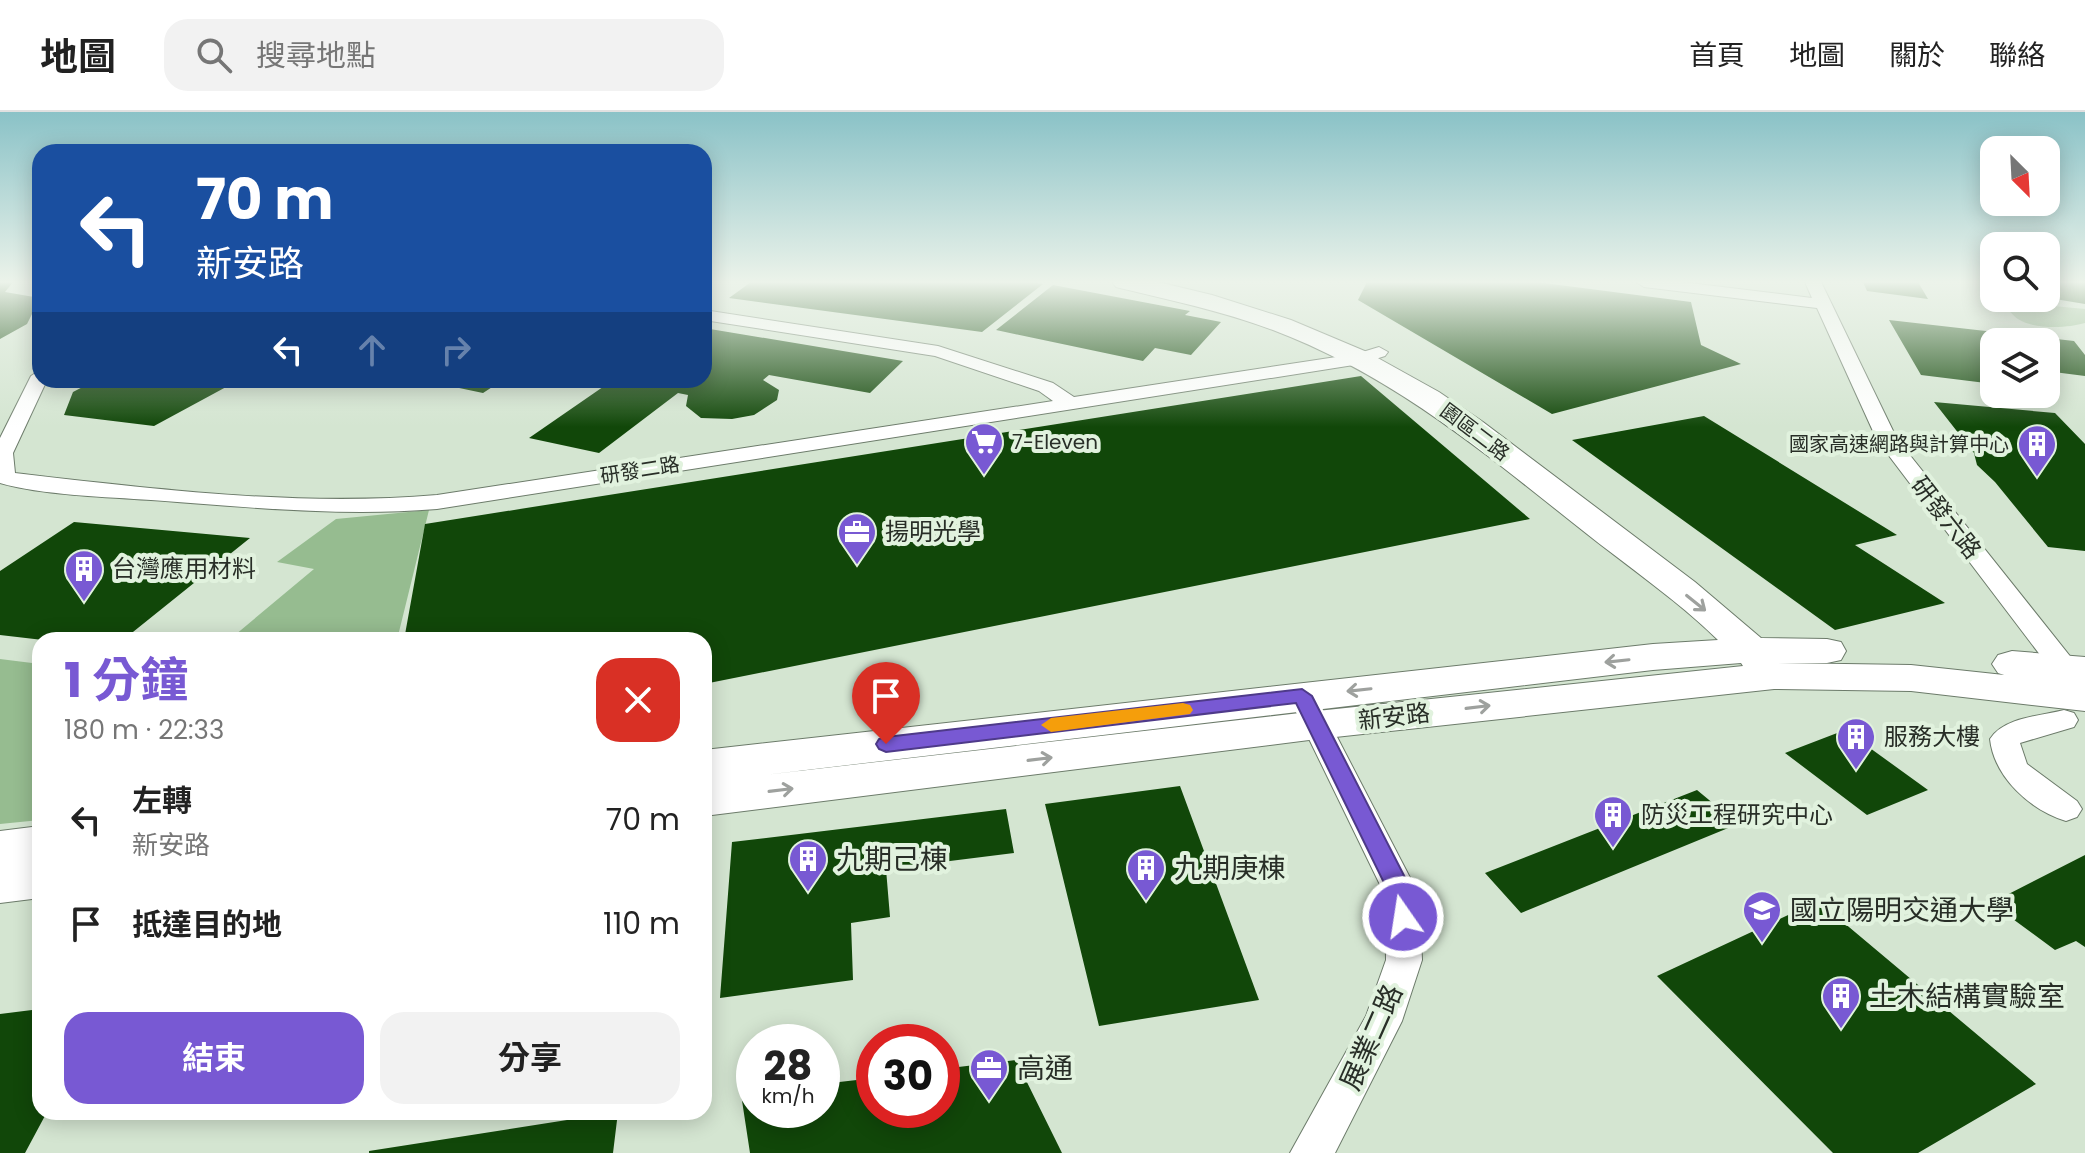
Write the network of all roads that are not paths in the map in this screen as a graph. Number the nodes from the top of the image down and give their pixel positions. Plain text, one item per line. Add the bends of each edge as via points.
1 (805, 331) edge
2 (1293, 331) edge
3 (1321, 331) edge
4 (1836, 331) edge
5 (1370, 355) junction
6 (34, 388) edge
7 (1069, 403) junction
8 (1785, 662) junction
9 (2077, 690) edge
10 (1309, 711) junction
11 (712, 765) edge
12 (712, 798) edge
13 (2066, 809) dead end
14 (32, 845) edge
15 (0, 849) edge
16 (32, 880) edge
17 (0, 884) edge
18 (1310, 1153) edge

1 - 7 street via 938,351 1035,383
2 - 5 street, 園區二路
3 - 5 street, 園區二路
4 - 9 street, 研發六路 via 1887,440
5 - 7 street, 研發二路
5 - 8 street, 園區二路 via 1489,418
6 - 7 street, 研發二路 via 3,453 2,472 8,479 377,507
8 - 9 street, 新安路
8 - 10 street, 新安路
9 - 13 street via 2005,739 2010,766
10 - 11 street, 新安路
12 -> 10 street, 新安路
10 - 18 street, 展業二路 via 1402,895 1404,960 1383,1021
14 - 15 street
16 - 17 street

